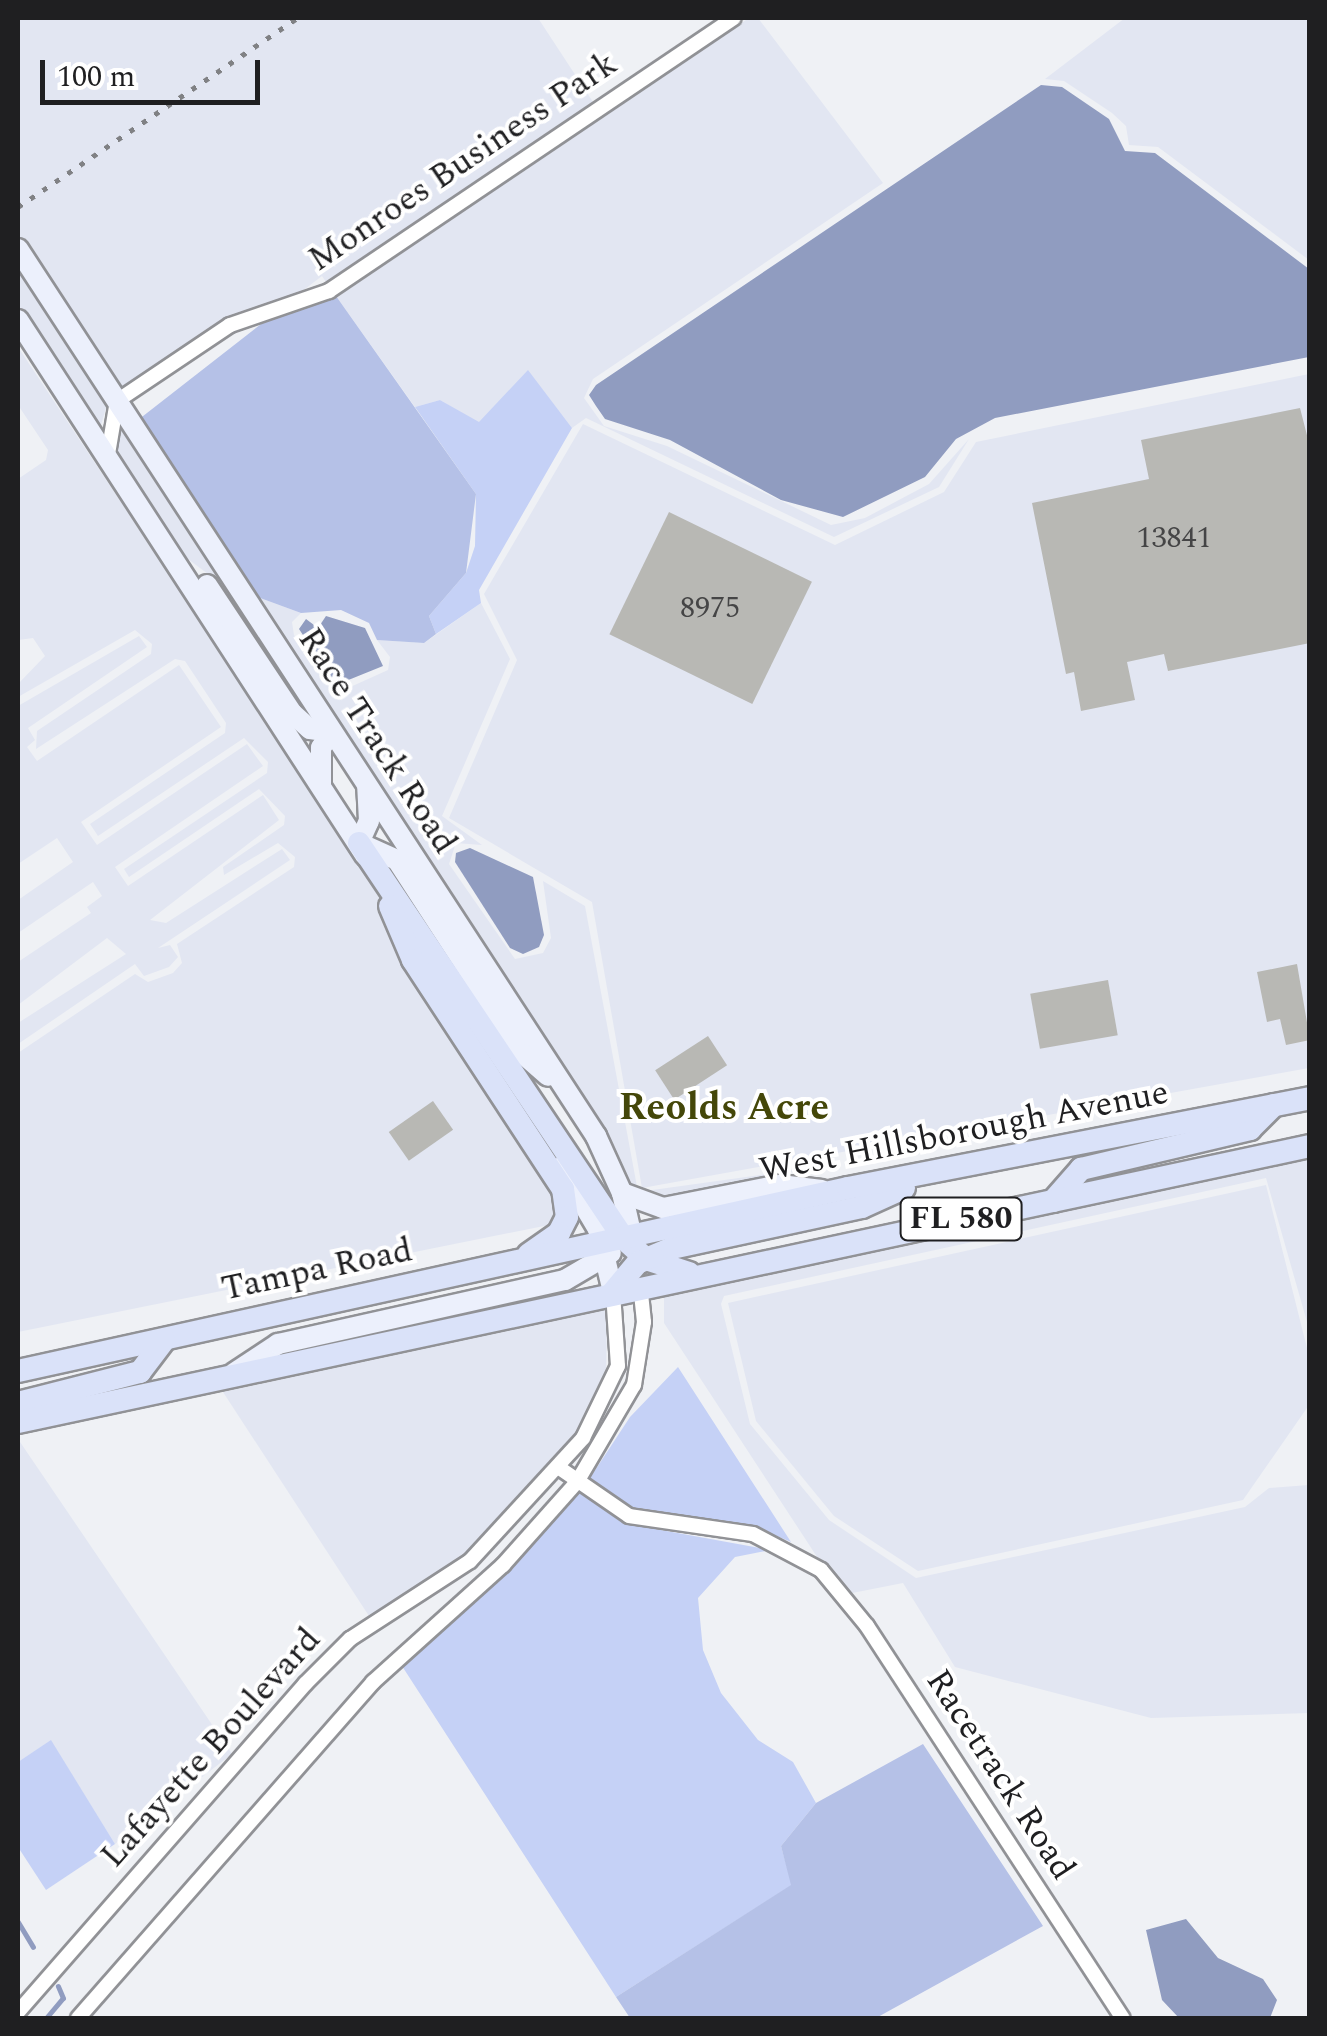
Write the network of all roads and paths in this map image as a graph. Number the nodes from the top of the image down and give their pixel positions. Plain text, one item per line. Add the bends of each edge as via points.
1 (734, 18) edge
2 (18, 249) edge
3 (18, 320) edge
4 (117, 401) junction
5 (109, 461) junction
6 (171, 484) junction
7 (152, 527) junction
8 (171, 555) junction
9 (332, 732) junction
10 (366, 783) junction
11 (321, 786) junction
12 (359, 844) junction
13 (390, 906) junction
14 (571, 1098) junction
15 (1310, 1098) edge
16 (1274, 1105) junction
17 (1310, 1133) edge
18 (1310, 1146) edge
19 (1272, 1154) junction
20 (931, 1175) junction
21 (834, 1192) junction
22 (622, 1193) junction
23 (1053, 1201) junction
24 (626, 1251) junction
25 (511, 1263) junction
26 (613, 1292) junction
27 (164, 1340) junction
28 (18, 1371) edge
29 (229, 1377) junction
30 (18, 1403) edge
31 (18, 1422) edge
32 (558, 1467) junction
33 (577, 1482) junction
34 (18, 2012) edge
35 (78, 2018) edge
36 (1122, 2018) edge

1 - 4 street, Monroes Business Park via 329,290 230,325
2 - 4 main road, Race Track Road
3 - 5 main road, Race Track Road
4 - 5 street
4 - 6 main road, Race Track Road
5 - 7 main road, Race Track Road
6 - 7 main road
6 - 9 main road, Race Track Road
7 - 8 main road, Race Track Road
8 - 9 main road via 202,579 292,713 310,729
8 - 11 main road, Race Track Road
9 - 10 main road, Race Track Road
9 - 11 main road via 321,748
10 - 12 main road via 370,821
10 - 14 main road, Race Track Road
11 - 12 main road, Race Track Road
12 - 13 main road, Race Track Road
12 - 14 main road via 397,860 523,1054
12 - 24 main road
13 - 24 main road, Race Track Road via 584,1203
13 - 25 main road via 413,960 568,1203 559,1234
14 - 22 main road, Race Track Road
15 - 16 main road, West Hillsborough Avenue / FL 580
16 - 20 main road, West Hillsborough Avenue / FL 580
16 - 23 main road via 1250,1129 1081,1169
17 - 19 main road
18 - 19 main road, West Hillsborough Avenue / FL 580
19 - 23 main road, West Hillsborough Avenue / FL 580
20 - 21 main road, West Hillsborough Avenue / FL 580
20 - 24 main road via 862,1207
21 - 22 main road via 780,1185 663,1208
21 - 24 main road, West Hillsborough Avenue / FL 580
22 - 24 main road, Race Track Road
23 - 24 main road, West Hillsborough Avenue / FL 580 via 696,1274
24 - 25 main road, Tampa Road / FL 580
24 - 26 main road, West Hillsborough Avenue / FL 580
24 - 26 main road, Race Track Road
24 - 29 main road via 565,1280 278,1344
24 - 33 street via 644,1322 634,1385
25 - 27 main road, Tampa Road / FL 580
26 - 29 main road, FL 580
26 - 32 street, Lafayette Boulevard via 613,1387
27 - 28 main road, Tampa Road / FL 580
27 - 30 main road via 140,1372
29 - 31 main road, FL 580
32 - 33 street
32 - 34 street, Lafayette Boulevard via 470,1560 350,1638 304,1684
33 - 35 street via 503,1565 373,1682
33 - 36 street, Racetrack Road via 628,1516 753,1534 821,1570 867,1626

